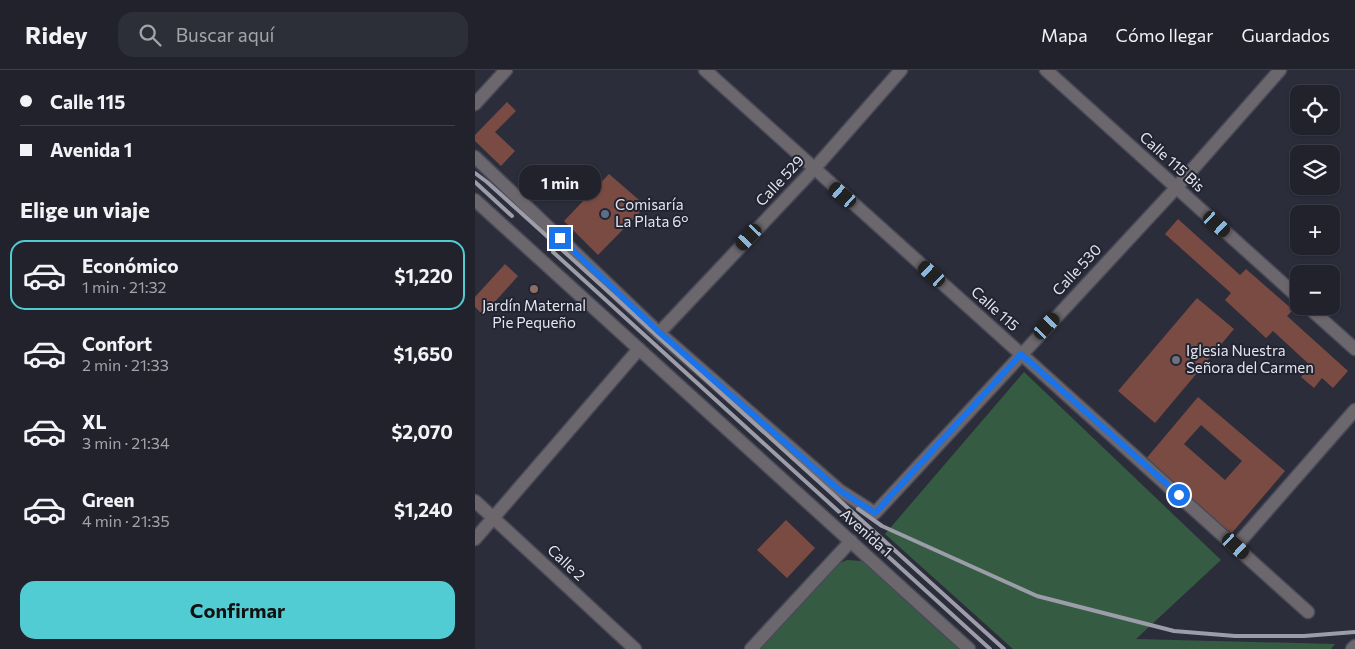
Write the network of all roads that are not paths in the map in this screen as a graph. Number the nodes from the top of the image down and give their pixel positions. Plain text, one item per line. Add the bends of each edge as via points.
1 (506, 70) edge
2 (705, 70) edge
3 (901, 70) edge
4 (1046, 70) edge
5 (1280, 70) edge
6 (475, 104) edge
7 (475, 157) edge
8 (814, 169) junction
9 (1175, 188) junction
10 (475, 200) edge
11 (1290, 290) edge
12 (1317, 315) edge
13 (659, 332) junction
14 (639, 349) junction
15 (1355, 349) edge
16 (1021, 354) junction
17 (1355, 410) edge
18 (475, 501) edge
19 (875, 513) joint
20 (494, 518) junction
21 (475, 539) edge
22 (851, 542) junction
23 (1236, 546) junction
24 (1308, 612) dead end
25 (1355, 646) edge
26 (635, 649) edge
27 (751, 649) edge
28 (969, 649) edge
29 (1352, 649) edge

1 - 6 street
2 - 8 street, Calle 115
3 - 8 street, Calle 529
4 - 9 street, Calle 115 Bis
5 - 9 street, Calle 530
7 - 13 street, Avenida 1
8 - 13 street, Calle 529
8 - 16 street, Calle 115
9 - 11 street, Calle 115 Bis
9 - 16 street, Calle 530
10 - 14 street, Avenida 1
12 - 15 street
13 - 19 street, Avenida 1 via 839,490
14 - 20 street
14 - 22 street, Avenida 1
16 - 19 street, Calle 530
16 - 23 street, Calle 115
17 - 23 street
18 - 20 street, Calle 2
20 - 21 street
20 - 26 street, Calle 2
22 - 27 street
22 - 28 street, Avenida 1
23 - 24 street, Calle 115
25 - 29 street

